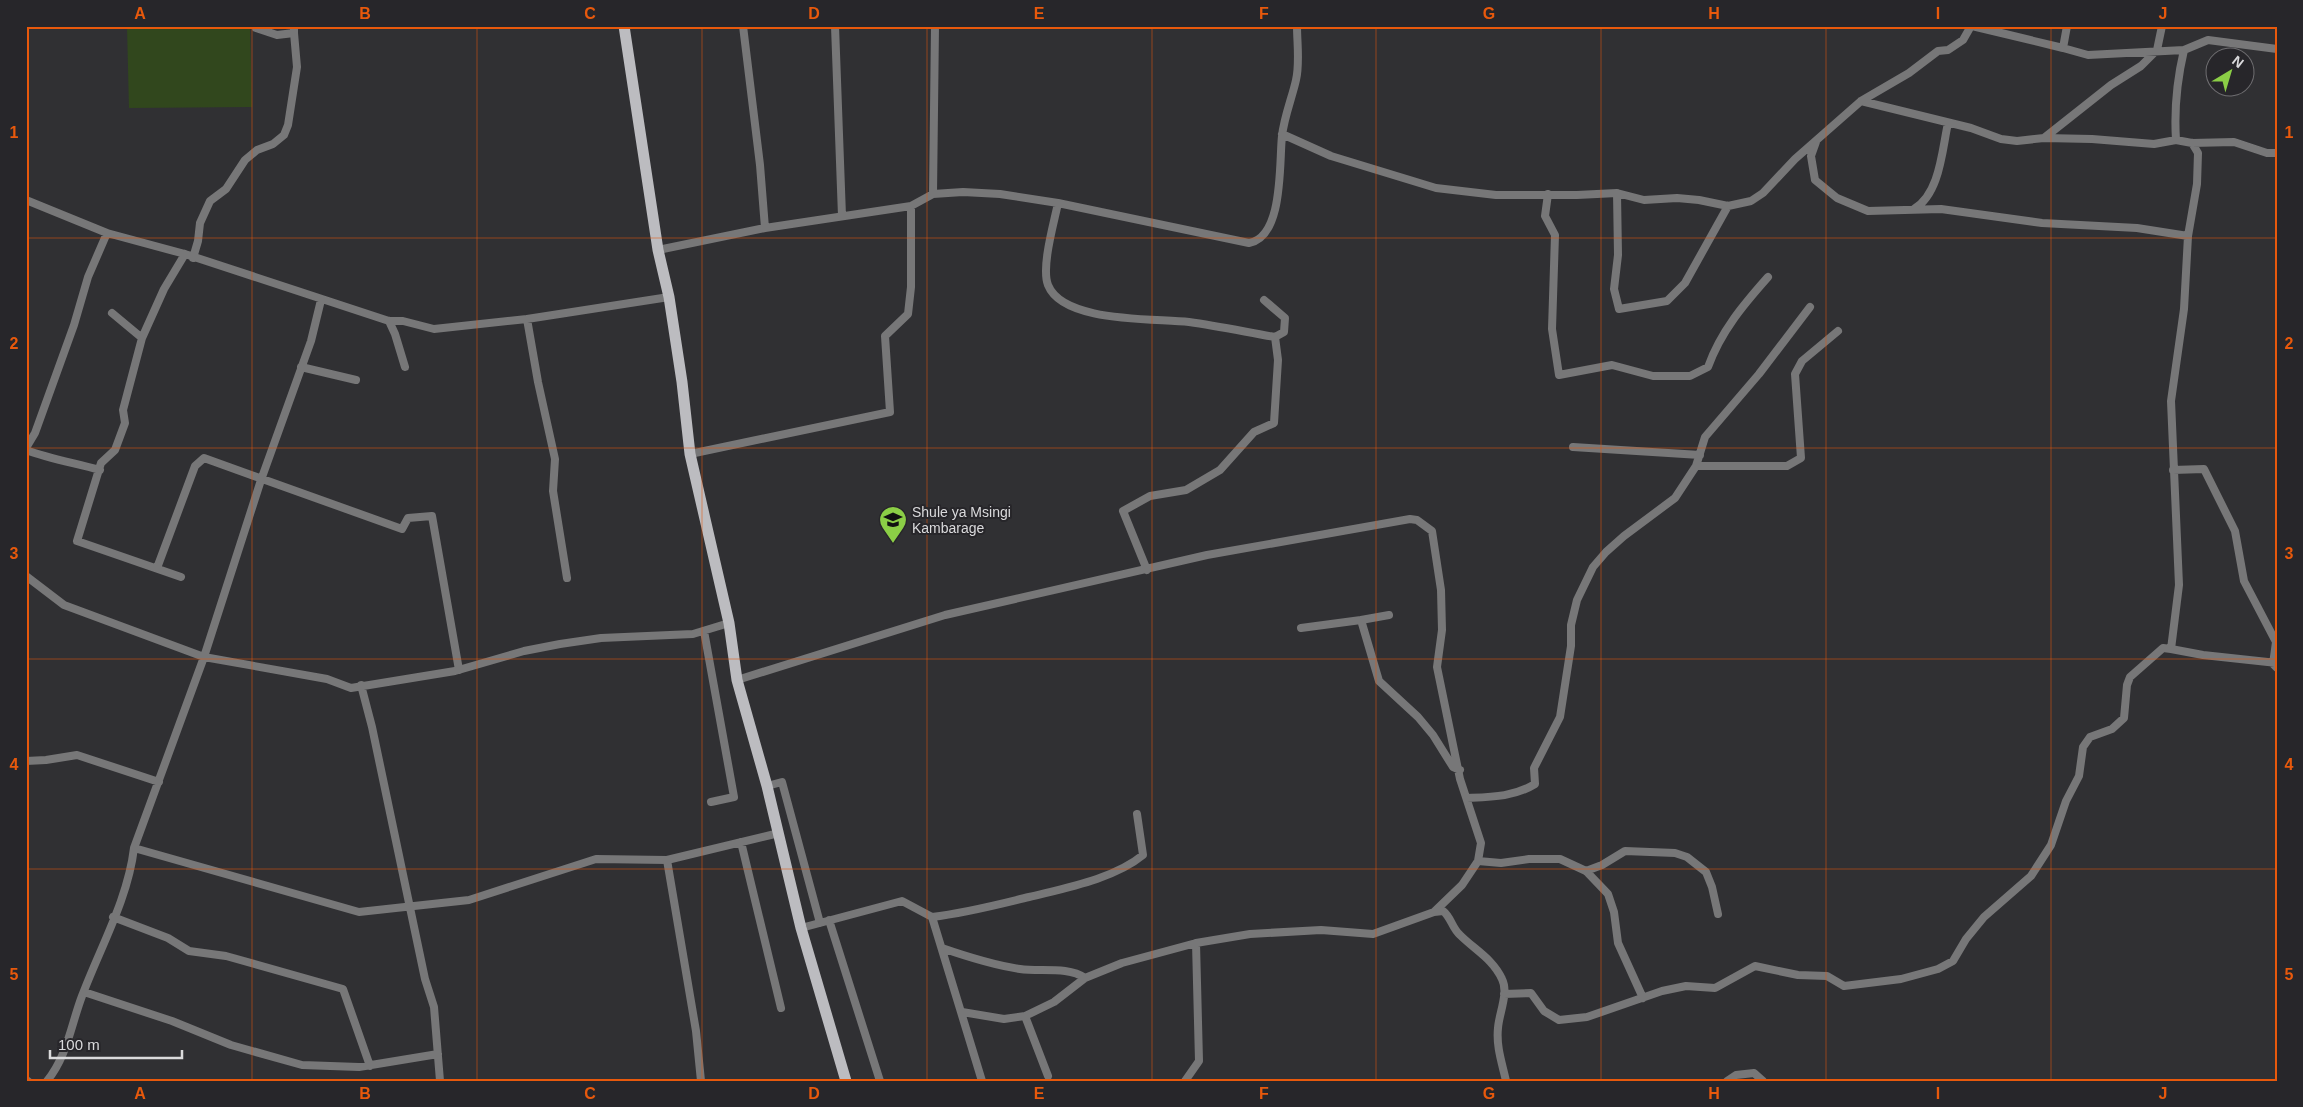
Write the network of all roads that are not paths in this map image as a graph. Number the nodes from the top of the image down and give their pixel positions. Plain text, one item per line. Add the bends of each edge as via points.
1 (624, 26) edge
2 (743, 26) edge
3 (835, 26) edge
4 (935, 26) edge
5 (1297, 26) edge
6 (1972, 26) edge
7 (2067, 26) edge
8 (2162, 26) edge
9 (256, 28) dead end
10 (294, 30) edge
11 (2063, 48) junction
12 (2277, 49) edge
13 (2157, 50) junction
14 (2184, 50) junction
15 (1861, 101) junction
16 (1948, 123) junction
17 (1282, 134) junction
18 (2044, 138) junction
19 (2176, 140) junction
20 (1817, 141) junction
21 (2192, 142) junction
22 (2277, 153) edge
23 (1617, 192) junction
24 (933, 194) junction
25 (1548, 194) junction
26 (26, 200) edge
27 (1058, 203) junction
28 (910, 206) junction
29 (1728, 206) junction
30 (1914, 209) junction
31 (842, 216) junction
32 (764, 228) junction
33 (107, 233) junction
34 (2188, 236) junction
35 (658, 250) junction
36 (189, 256) junction
37 (1768, 276) dead end
38 (669, 297) junction
39 (321, 300) junction
40 (1264, 300) dead end
41 (1810, 307) dead end
42 (112, 313) dead end
43 (527, 319) junction
44 (388, 321) junction
45 (1838, 331) dead end
46 (1275, 337) junction
47 (142, 338) junction
48 (302, 367) junction
49 (405, 367) dead end
50 (356, 380) dead end
51 (1573, 447) dead end
52 (26, 449) edge
53 (690, 454) junction
54 (1700, 455) junction
55 (1696, 466) junction
56 (100, 470) junction
57 (2174, 470) junction
58 (261, 480) junction
59 (156, 568) junction
60 (1147, 570) junction
61 (26, 576) edge
62 (181, 577) dead end
63 (567, 578) dead end
64 (1389, 616) dead end
65 (1361, 620) junction
66 (728, 623) junction
67 (1301, 628) dead end
68 (704, 631) junction
69 (2171, 649) junction
70 (204, 656) junction
71 (2276, 665) edge
72 (459, 670) junction
73 (738, 680) junction
74 (361, 685) junction
75 (26, 761) edge
76 (1460, 770) junction
77 (158, 782) junction
78 (767, 786) junction
79 (1467, 798) junction
80 (711, 802) dead end
81 (1137, 814) dead end
82 (779, 833) junction
83 (741, 842) junction
84 (134, 848) junction
85 (667, 860) junction
86 (1478, 861) junction
87 (1586, 871) junction
88 (410, 906) junction
89 (1434, 912) junction
90 (1718, 914) dead end
91 (114, 917) junction
92 (932, 917) junction
93 (829, 920) junction
94 (820, 922) junction
95 (801, 928) junction
96 (1196, 943) junction
97 (942, 948) junction
98 (1085, 978) junction
99 (84, 992) junction
100 (1504, 994) junction
101 (1643, 998) junction
102 (781, 1008) dead end
103 (962, 1012) junction
104 (1025, 1016) junction
105 (438, 1054) junction
106 (370, 1066) junction
107 (1048, 1076) dead end
108 (47, 1081) edge
109 (440, 1081) edge
110 (701, 1081) edge
111 (846, 1081) edge
112 (880, 1081) edge
113 (982, 1081) edge
114 (1185, 1081) edge
115 (1506, 1081) edge
116 (1727, 1081) edge
117 (1763, 1081) edge

1 - 35 main road
2 - 32 street via 760,165
3 - 31 street
4 - 24 street
5 - 17 street via 1297,78
6 - 11 street
6 - 15 street via 1963,40 1948,50 1938,51 1909,73
7 - 11 street
8 - 13 street
9 - 10 street via 277,35
10 - 36 street via 297,67 284,135 245,160 226,189 210,201 200,223 198,241
11 - 13 street via 2088,55
12 - 14 street via 2208,40
13 - 14 street
13 - 18 street via 2141,66 2111,85
14 - 19 street via 2177,82
15 - 16 street
15 - 20 street
16 - 18 street via 2001,139
16 - 30 street via 1933,186 1921,205
17 - 25 street via 1331,156 1436,188 1496,195
17 - 27 street via 1277,206 1263,236 1256,242
18 - 19 street via 2154,144
19 - 21 street
20 - 29 street via 1762,193 1751,201
20 - 30 street via 1811,156 1815,180 1837,198 1868,211
21 - 22 street via 2234,142
21 - 34 street via 2198,154 2197,184
23 - 25 street via 1577,196
23 - 29 street via 1644,200 1677,198
23 - 29 street via 1618,254 1614,289 1619,309 1668,301 1685,283
24 - 27 street via 972,192
24 - 28 street
25 - 37 street via 1545,216 1555,235 1552,329 1559,375 1612,364 1653,376 1690,376 1708,367 1716,345 1741,307
26 - 33 street
27 - 46 street via 1047,282 1058,300 1066,305 1116,318 1188,322
28 - 31 street
28 - 53 street via 908,314 885,336 890,412
30 - 34 street via 1941,209 2042,223 2137,228
31 - 32 street
32 - 35 street
33 - 36 street
33 - 52 street via 88,277 36,433
34 - 57 street via 2184,310 2171,401
35 - 38 main road
36 - 39 street
36 - 47 street via 164,289
38 - 43 street
38 - 53 main road
39 - 44 street
39 - 48 street
40 - 46 street via 1285,318 1284,332
41 - 54 street via 1705,437
42 - 47 street
43 - 44 street via 434,329 403,321
43 - 63 street via 555,459 553,491
44 - 49 street
45 - 55 street via 1802,361 1795,374 1801,458 1787,466
46 - 60 street via 1278,360 1274,423 1254,432 1220,470 1186,490 1150,496 1123,511
47 - 56 street via 123,410 125,423 115,450 101,463
48 - 50 street
48 - 58 street
51 - 54 street
52 - 56 street via 52,459
53 - 66 main road
54 - 55 street
55 - 79 street via 1675,498 1624,536 1593,567 1577,600 1560,717 1534,768 1535,784 1524,791 1504,796
56 - 59 street via 87,502 77,541
57 - 69 street via 2179,585
57 - 71 street via 2204,469 2216,489 2235,531 2244,581 2276,642
58 - 59 street via 204,458 195,466
58 - 70 street
58 - 72 street via 402,530 408,518 432,516
59 - 62 street
60 - 73 street via 945,615
60 - 76 street via 1207,555 1417,520 1432,531 1436,552 1442,630 1437,667
61 - 70 street via 64,605
64 - 65 street
65 - 67 street
65 - 76 street via 1379,681 1418,717 1453,767
66 - 68 street
66 - 73 main road
68 - 72 street via 560,644
68 - 80 street via 734,797
69 - 71 street
69 - 101 street via 2162,648 2130,677 2124,718 2112,729 2090,737 2083,747 2080,776 2066,801 2051,845 2031,876 1984,918 1953,961 1902,979 1844,986 1827,976 1798,975 1754,966 1715,988 1686,986
70 - 74 street via 327,679 351,688
70 - 77 street
72 - 74 street
73 - 78 main road
74 - 88 street
75 - 77 street via 77,755
76 - 79 street
77 - 84 street
78 - 82 main road
78 - 94 street via 782,782
79 - 86 street via 1481,843
81 - 92 street via 1143,855 1132,864 1075,885 972,912
82 - 83 street
82 - 95 main road
83 - 85 street
83 - 102 street
84 - 88 street via 360,912
84 - 91 street via 131,872
85 - 88 street via 596,859 469,900
85 - 110 street via 696,1031
86 - 87 street via 1501,863 1560,859
86 - 89 street via 1462,884
87 - 90 street via 1625,851 1675,853 1687,857 1706,872
87 - 101 street via 1608,894 1618,943
88 - 105 street via 434,1007
89 - 96 street via 1373,934 1321,930 1250,934
89 - 100 street via 1448,914 1452,928 1483,953 1503,981
91 - 99 street
91 - 106 street via 168,938 188,952 226,956 342,988
92 - 93 street via 902,901
92 - 97 street
93 - 94 street
93 - 112 street
94 - 95 street
95 - 111 main road
96 - 98 street via 1122,963
96 - 114 street via 1199,1061
97 - 98 street via 983,962 1067,972
97 - 103 street
98 - 104 street via 1054,1002
99 - 106 street via 172,1021 231,1045 302,1065
99 - 108 street via 58,1068
100 - 101 street via 1531,993 1544,1011 1559,1020 1587,1017
100 - 115 street via 1498,1050
103 - 104 street via 1004,1020
103 - 113 street
104 - 107 street
105 - 106 street
105 - 109 street
116 - 117 street via 1736,1074 1754,1073

